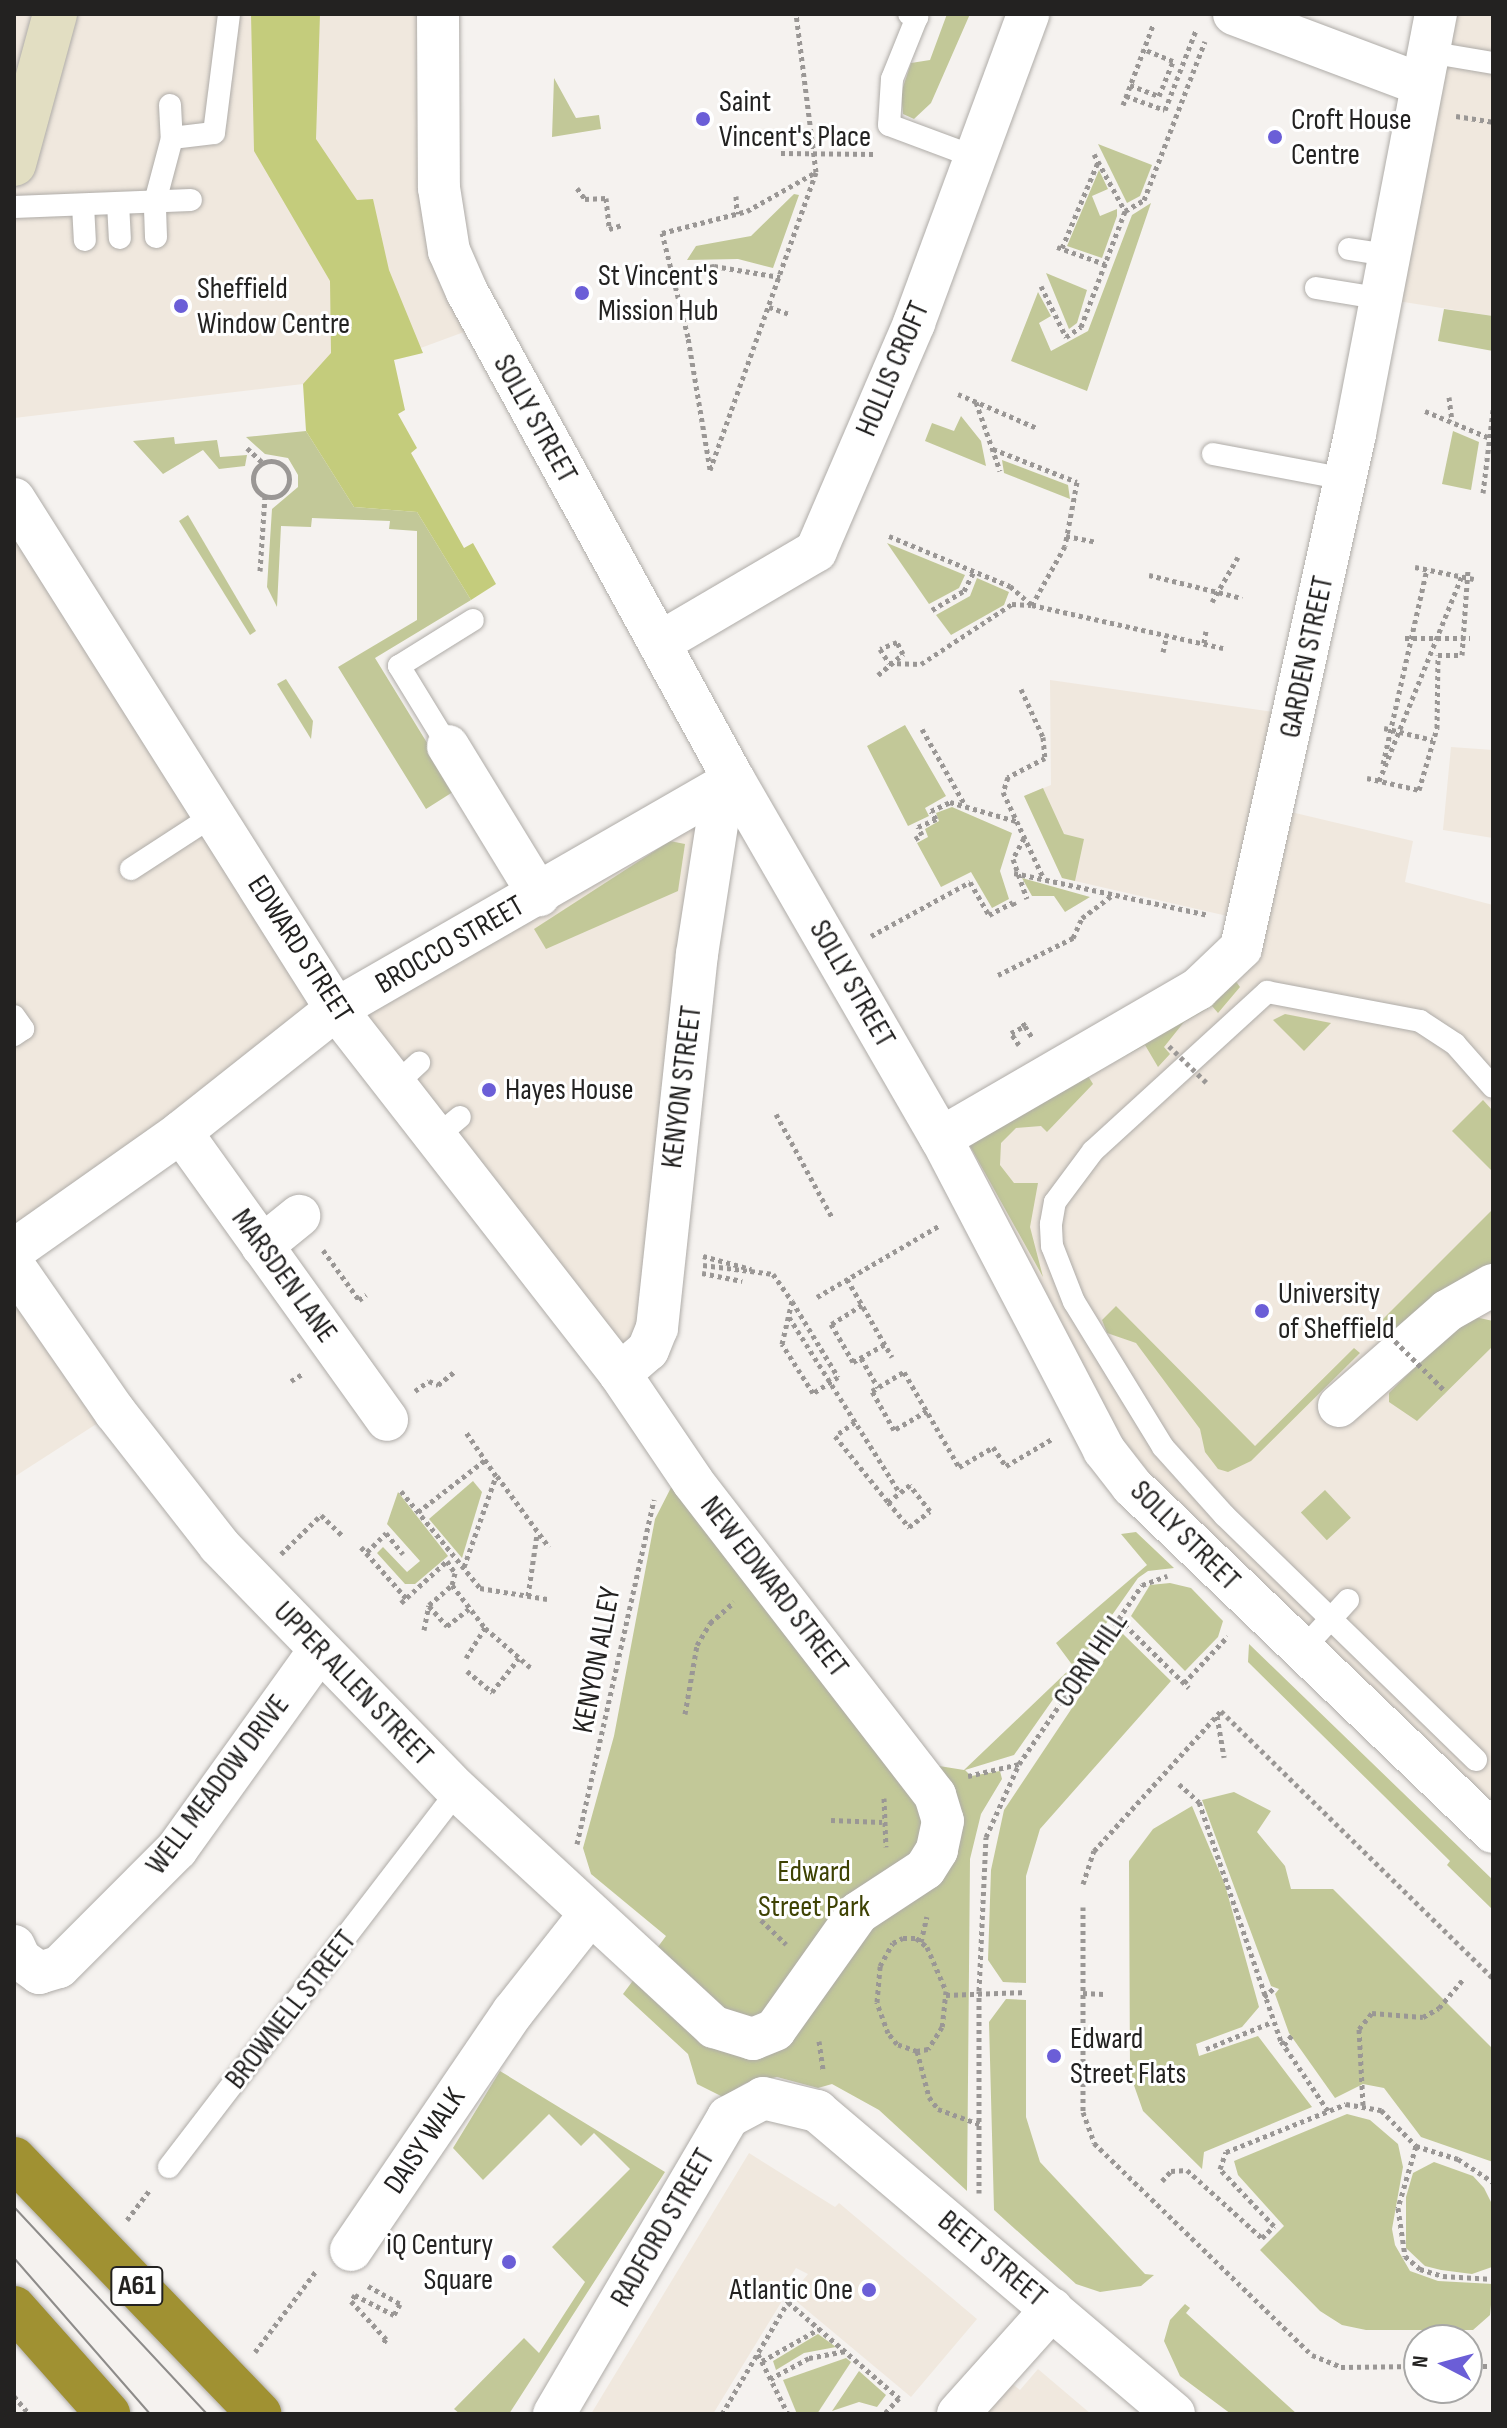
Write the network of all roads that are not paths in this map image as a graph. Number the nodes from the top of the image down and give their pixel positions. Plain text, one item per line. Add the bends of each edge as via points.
1 (55, 14) edge
2 (229, 14) edge
3 (438, 14) edge
4 (909, 14) edge
5 (1028, 14) edge
6 (1234, 14) edge
7 (1428, 50) edge
8 (1493, 63) edge
9 (170, 105) dead end
10 (172, 138) junction
11 (17, 141) edge
12 (975, 157) junction
13 (191, 200) dead end
14 (155, 202) junction
15 (118, 203) junction
16 (83, 205) junction
17 (14, 207) edge
18 (156, 237) dead end
19 (120, 238) dead end
20 (85, 240) dead end
21 (1316, 288) dead end
22 (1378, 298) junction
23 (1213, 454) dead end
24 (1345, 479) junction
25 (14, 499) edge
26 (473, 620) dead end
27 (659, 643) junction
28 (448, 746) joint
29 (728, 783) junction
30 (214, 815) junction
31 (131, 869) dead end
32 (539, 895) junction
33 (1241, 942) junction
34 (1262, 994) junction
35 (336, 1009) junction
36 (14, 1016) edge
37 (14, 1035) edge
38 (1493, 1087) edge
39 (181, 1132) junction
40 (941, 1138) junction
41 (299, 1216) road end
42 (262, 1246) junction
43 (15, 1265) edge
44 (1493, 1285) edge
45 (620, 1374) junction
46 (1339, 1406) dead end
47 (387, 1420) dead end
48 (1224, 1515) junction
49 (1193, 1545) junction
50 (1348, 1600) dead end
51 (1330, 1619) junction
52 (1302, 1650) junction
53 (318, 1652) junction
54 (1476, 1760) dead end
55 (458, 1791) junction
56 (1493, 1832) edge
57 (590, 1914) junction
58 (27, 1960) edge
59 (753, 2039) joint
60 (808, 2107) joint
61 (14, 2159) edge
62 (169, 2167) road end
63 (355, 2265) road end
64 (14, 2308) edge
65 (1052, 2309) junction
66 (108, 2414) edge
67 (259, 2414) edge
68 (554, 2414) edge
69 (958, 2414) edge
70 (1174, 2414) edge

1 - 11 street
2 - 10 lane via 214,133
3 - 27 street, SOLLY STREET via 437,158 449,251 483,325
4 - 12 lane via 917,17 892,79 889,125
5 - 12 street, HOLLIS CROFT
6 - 7 street
7 - 8 lane
7 - 22 street, GARDEN STREET via 1423,144 1368,252
9 - 10 lane
10 - 14 lane
12 - 27 street, HOLLIS CROFT via 914,323 816,551
13 - 14 lane
14 - 15 lane
14 - 18 lane
15 - 16 lane
15 - 19 lane
16 - 17 lane
16 - 20 lane
21 - 22 lane
22 - 24 street, GARDEN STREET
23 - 24 lane
24 - 33 street, GARDEN STREET
25 - 30 street, EDWARD STREET
26 - 28 lane via 399,666
27 - 29 street, SOLLY STREET
28 - 32 street
29 - 32 street, BROCCO STREET
29 - 40 street, SOLLY STREET
29 - 45 street, KENYON STREET via 697,954 681,1258 648,1350
30 - 31 lane
30 - 35 street, EDWARD STREET
32 - 35 street, BROCCO STREET
33 - 34 lane
33 - 40 street via 1198,989
34 - 38 lane via 1277,991 1420,1021 1455,1044
34 - 48 lane via 1093,1151 1055,1202 1051,1224 1062,1278 1134,1404 1163,1447
35 - 39 street, BROCCO STREET
35 - 45 street, EDWARD STREET via 407,1074
36 - 37 lane via 23,1029
39 - 42 street, MARSDEN LANE
39 - 43 street, BROCCO STREET
40 - 49 street, SOLLY STREET via 1087,1416 1132,1486
41 - 42 street
42 - 47 street, MARSDEN LANE
43 - 53 street, UPPER ALLEN STREET via 115,1412 219,1545
44 - 46 street via 1447,1311
45 - 59 street, NEW EDWARD STREET via 765,1575 935,1795 942,1837 925,1869 858,1913 824,1954 792,2011 775,2030
48 - 49 lane
48 - 51 lane
49 - 52 street, SOLLY STREET
50 - 51 lane
51 - 52 lane
51 - 54 lane
52 - 56 street, SOLLY STREET
53 - 55 street, UPPER ALLEN STREET
53 - 58 street, WELL MEADOW DRIVE via 177,1849 59,1967
55 - 57 street, UPPER ALLEN STREET
55 - 62 lane, BROWNELL STREET
57 - 59 street, UPPER ALLEN STREET via 714,2027
57 - 63 street, DAISY WALK via 513,2012
60 - 65 street, BEET STREET
60 - 68 street, RADFORD STREET via 763,2098 728,2117
61 - 67 highway, A61
64 - 66 highway
65 - 69 street
65 - 70 street, BEET STREET

